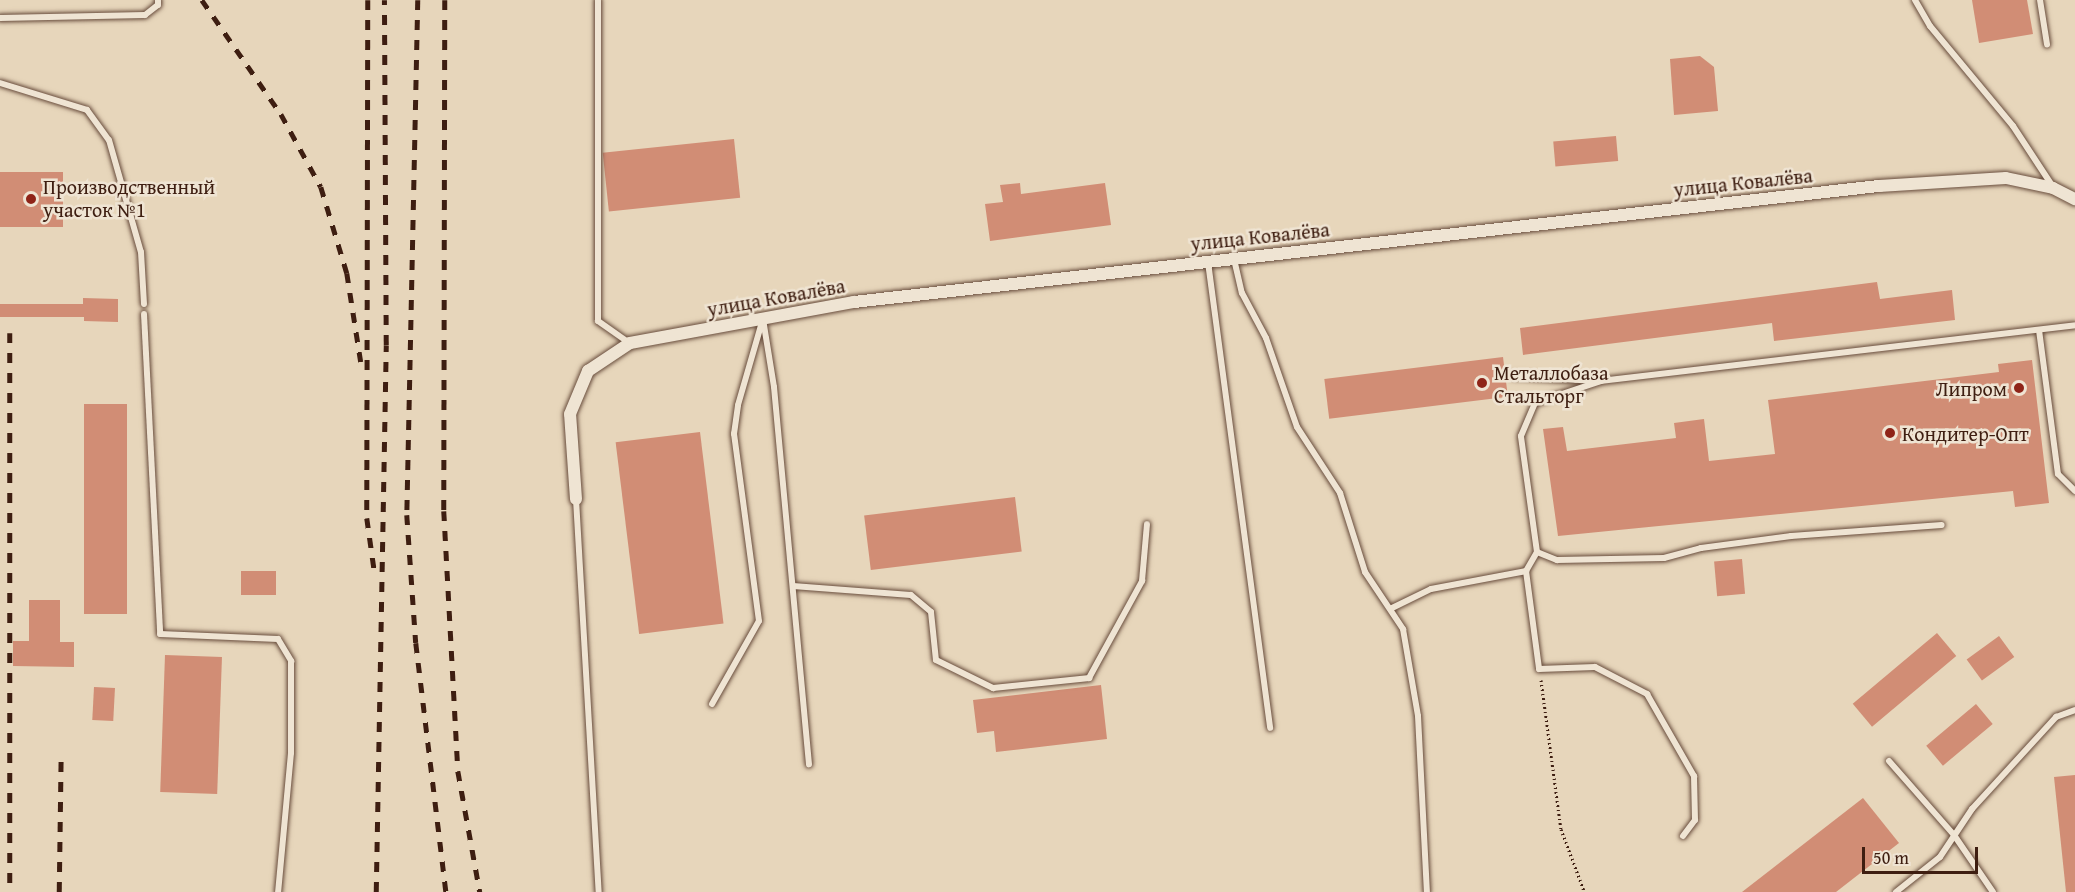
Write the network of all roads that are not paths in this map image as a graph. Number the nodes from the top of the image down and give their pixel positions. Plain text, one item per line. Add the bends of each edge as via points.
1 (158, 0) edge
2 (598, 0) edge
3 (1915, 0) edge
4 (2040, 0) edge
5 (0, 18) edge
6 (2047, 44) dead end
7 (0, 83) edge
8 (2053, 188) junction
9 (2075, 199) edge
10 (1234, 259) junction
11 (1208, 262) junction
12 (144, 304) dead end
13 (144, 314) dead end
14 (763, 319) junction
15 (2075, 326) edge
16 (2039, 330) junction
17 (630, 343) junction
18 (1512, 376) dead end
19 (1601, 381) junction
20 (2075, 490) edge
21 (576, 499) joint
22 (1147, 524) dead end
23 (1942, 525) dead end
24 (1537, 552) junction
25 (1526, 571) junction
26 (793, 586) junction
27 (1392, 608) junction
28 (712, 704) dead end
29 (2075, 711) edge
30 (1270, 728) dead end
31 (1889, 760) dead end
32 (809, 764) dead end
33 (1954, 835) junction
34 (1683, 837) dead end
35 (278, 892) edge
36 (599, 892) edge
37 (1427, 892) edge
38 (1896, 892) edge
39 (1993, 892) edge

1 - 5 lane via 158,5 145,15
2 - 17 lane via 598,321
3 - 8 lane via 1930,26 2013,126
4 - 6 lane
7 - 12 lane via 87,110 109,140 141,252
8 - 9 street, улица Ковалёва
8 - 10 street, улица Ковалёва via 2006,178 1879,186
10 - 11 street, улица Ковалёва
10 - 27 lane via 1242,293 1266,338 1297,427 1340,493 1365,572
11 - 14 street, улица Ковалёва via 854,302
11 - 30 lane
13 - 35 lane via 160,634 278,639 291,661 291,753
14 - 17 street, улица Ковалёва
14 - 26 lane via 774,387
14 - 28 lane via 738,405 734,434 759,621
15 - 16 lane
16 - 19 lane
16 - 20 lane via 2058,474
17 - 21 street, улица Ковалёва via 588,371 570,414
18 - 19 lane
19 - 24 lane via 1535,403 1521,436
21 - 36 lane
22 - 26 lane via 1142,581 1089,678 993,688 936,660 931,612 911,595
23 - 24 lane via 1791,536 1701,548 1664,558 1557,560
24 - 25 lane
25 - 27 lane via 1431,589
25 - 34 lane via 1539,669 1595,668 1647,694 1694,776 1695,820
26 - 32 lane
27 - 37 lane via 1403,629 1418,716
29 - 33 lane via 2056,717 1972,808
31 - 33 lane
33 - 38 lane via 1940,857
33 - 39 lane

